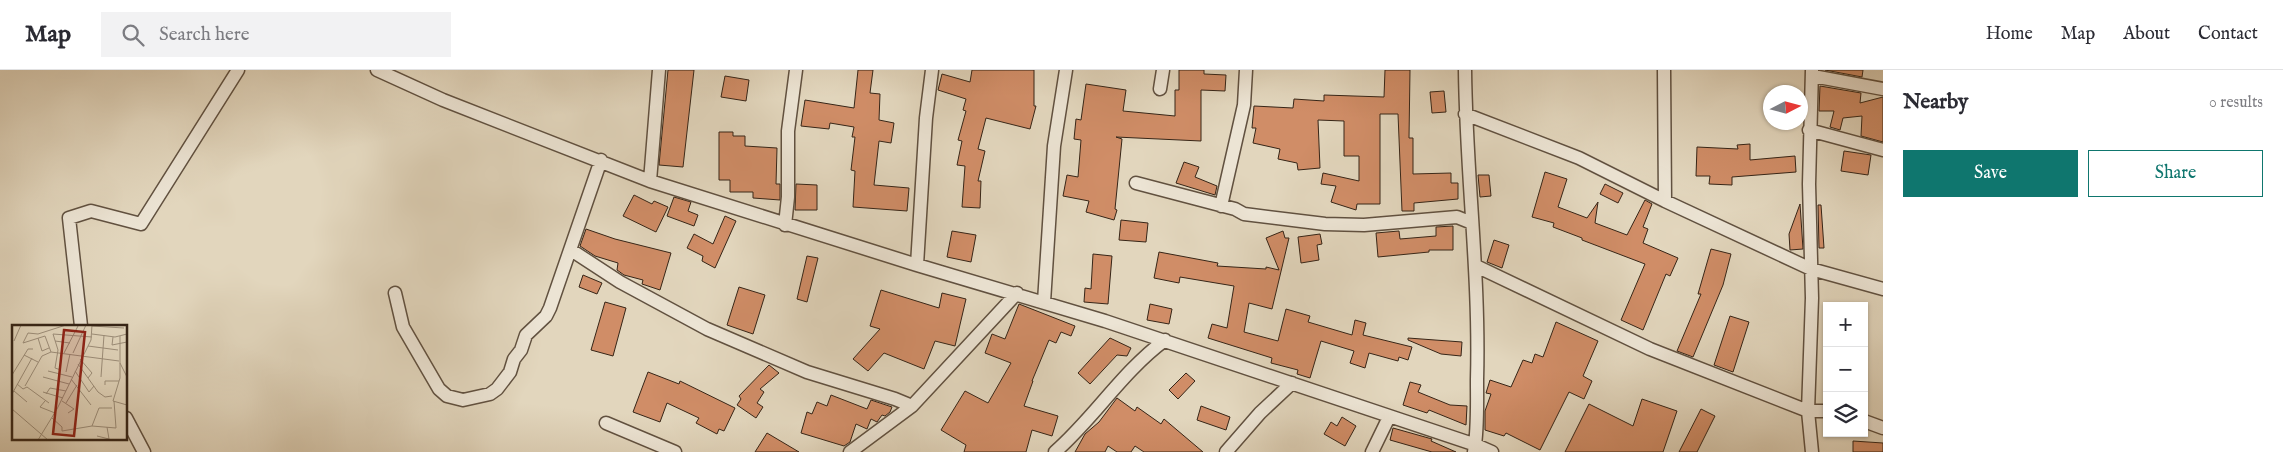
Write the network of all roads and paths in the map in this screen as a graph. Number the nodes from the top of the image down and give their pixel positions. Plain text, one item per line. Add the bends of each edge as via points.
1 (238, 70) edge
2 (377, 70) edge
3 (659, 70) edge
4 (796, 70) edge
5 (932, 70) edge
6 (1066, 70) edge
7 (1163, 70) edge
8 (1246, 70) edge
9 (1465, 70) edge
10 (1664, 70) edge
11 (1812, 73) edge
12 (1160, 89) dead end
13 (1883, 90) edge
14 (1465, 114) junction
15 (1809, 130) junction
16 (1883, 150) edge
17 (601, 160) junction
18 (650, 181) junction
19 (1136, 183) dead end
20 (1665, 201) junction
21 (1221, 206) junction
22 (1471, 206) junction
23 (1457, 216) junction
24 (1472, 223) junction
25 (785, 224) junction
26 (571, 250) junction
27 (917, 266) junction
28 (1476, 266) junction
29 (1811, 269) junction
30 (1883, 289) edge
31 (395, 293) dead end
32 (1017, 293) junction
33 (1044, 302) junction
34 (81, 325) edge
35 (1164, 340) junction
36 (1292, 383) junction
37 (912, 406) junction
38 (1823, 410) edge
39 (1808, 411) junction
40 (1390, 417) junction
41 (128, 422) edge
42 (1868, 422) edge
43 (606, 423) dead end
44 (1883, 428) edge
45 (1475, 448) edge
46 (144, 452) edge
47 (674, 452) edge
48 (850, 452) edge
49 (1054, 452) edge
50 (1226, 452) edge
51 (1372, 452) edge
52 (1492, 452) edge
53 (1812, 452) edge

1 - 34 street via 141,224 91,211 68,218
2 - 17 street via 443,100
3 - 18 street
4 - 25 street via 788,131
5 - 27 street
6 - 33 street via 1054,146
7 - 12 street
8 - 21 street via 1244,105
9 - 14 street
10 - 20 street
11 - 13 street
11 - 15 street
14 - 20 street via 1579,158
14 - 22 street
15 - 16 street
15 - 29 street
17 - 18 street
17 - 26 street
18 - 25 street
19 - 21 street
20 - 29 street
21 - 23 street via 1244,214 1325,224 1364,225
22 - 23 street
22 - 24 street
23 - 24 street
24 - 28 street
25 - 27 street
26 - 31 street via 546,316 526,334 510,372 490,394 463,400 446,396 439,389 403,327
26 - 37 street via 620,282 707,329 807,372
27 - 32 street
28 - 39 street via 1650,349
28 - 45 street
29 - 30 street
29 - 39 street
32 - 33 street
32 - 37 street
33 - 35 street
35 - 36 street
35 - 49 street via 1146,354 1073,436
36 - 40 street
36 - 50 street
37 - 48 street
38 - 39 street
39 - 53 street
40 - 45 street
40 - 51 street
41 - 46 street
42 - 44 street
43 - 47 street
45 - 52 street

